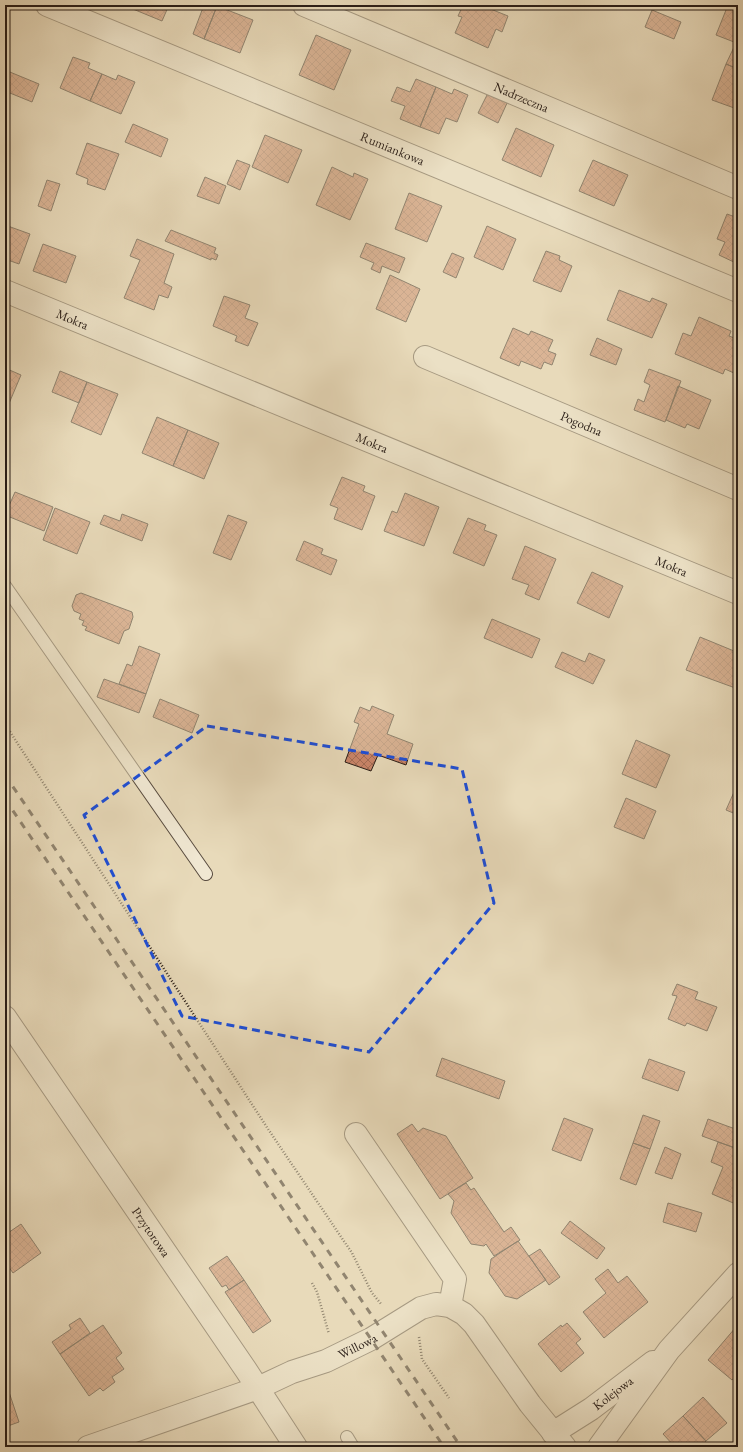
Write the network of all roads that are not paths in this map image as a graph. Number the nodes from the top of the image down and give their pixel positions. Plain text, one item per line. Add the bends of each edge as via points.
1 (47, 5) edge
2 (304, 5) edge
3 (738, 188) edge
4 (5, 291) edge
5 (738, 292) edge
6 (425, 357) dead end
7 (738, 489) edge
8 (5, 586) edge
9 (738, 594) edge
10 (206, 874) dead end
11 (5, 1017) edge
12 (356, 1134) dead end
13 (738, 1274) edge
14 (450, 1306) junction
15 (669, 1350) junction
16 (258, 1388) junction
17 (559, 1440) edge
18 (88, 1447) edge
19 (296, 1447) edge
20 (599, 1447) edge

1 - 5 street, Rumiankowa
2 - 3 street, Nadrzeczna
4 - 9 street, Mokra
6 - 7 street, Pogodna
8 - 10 lane
11 - 16 street, Przytorowa
12 - 14 street via 455,1279
13 - 15 street, Kolejowa
14 - 16 street, Willowa via 436,1304 421,1308 351,1350
14 - 17 street via 474,1324
15 - 17 street, Kolejowa via 591,1409
15 - 20 street, Kolejowa
16 - 18 street, Willowa
16 - 19 street, Przytorowa

